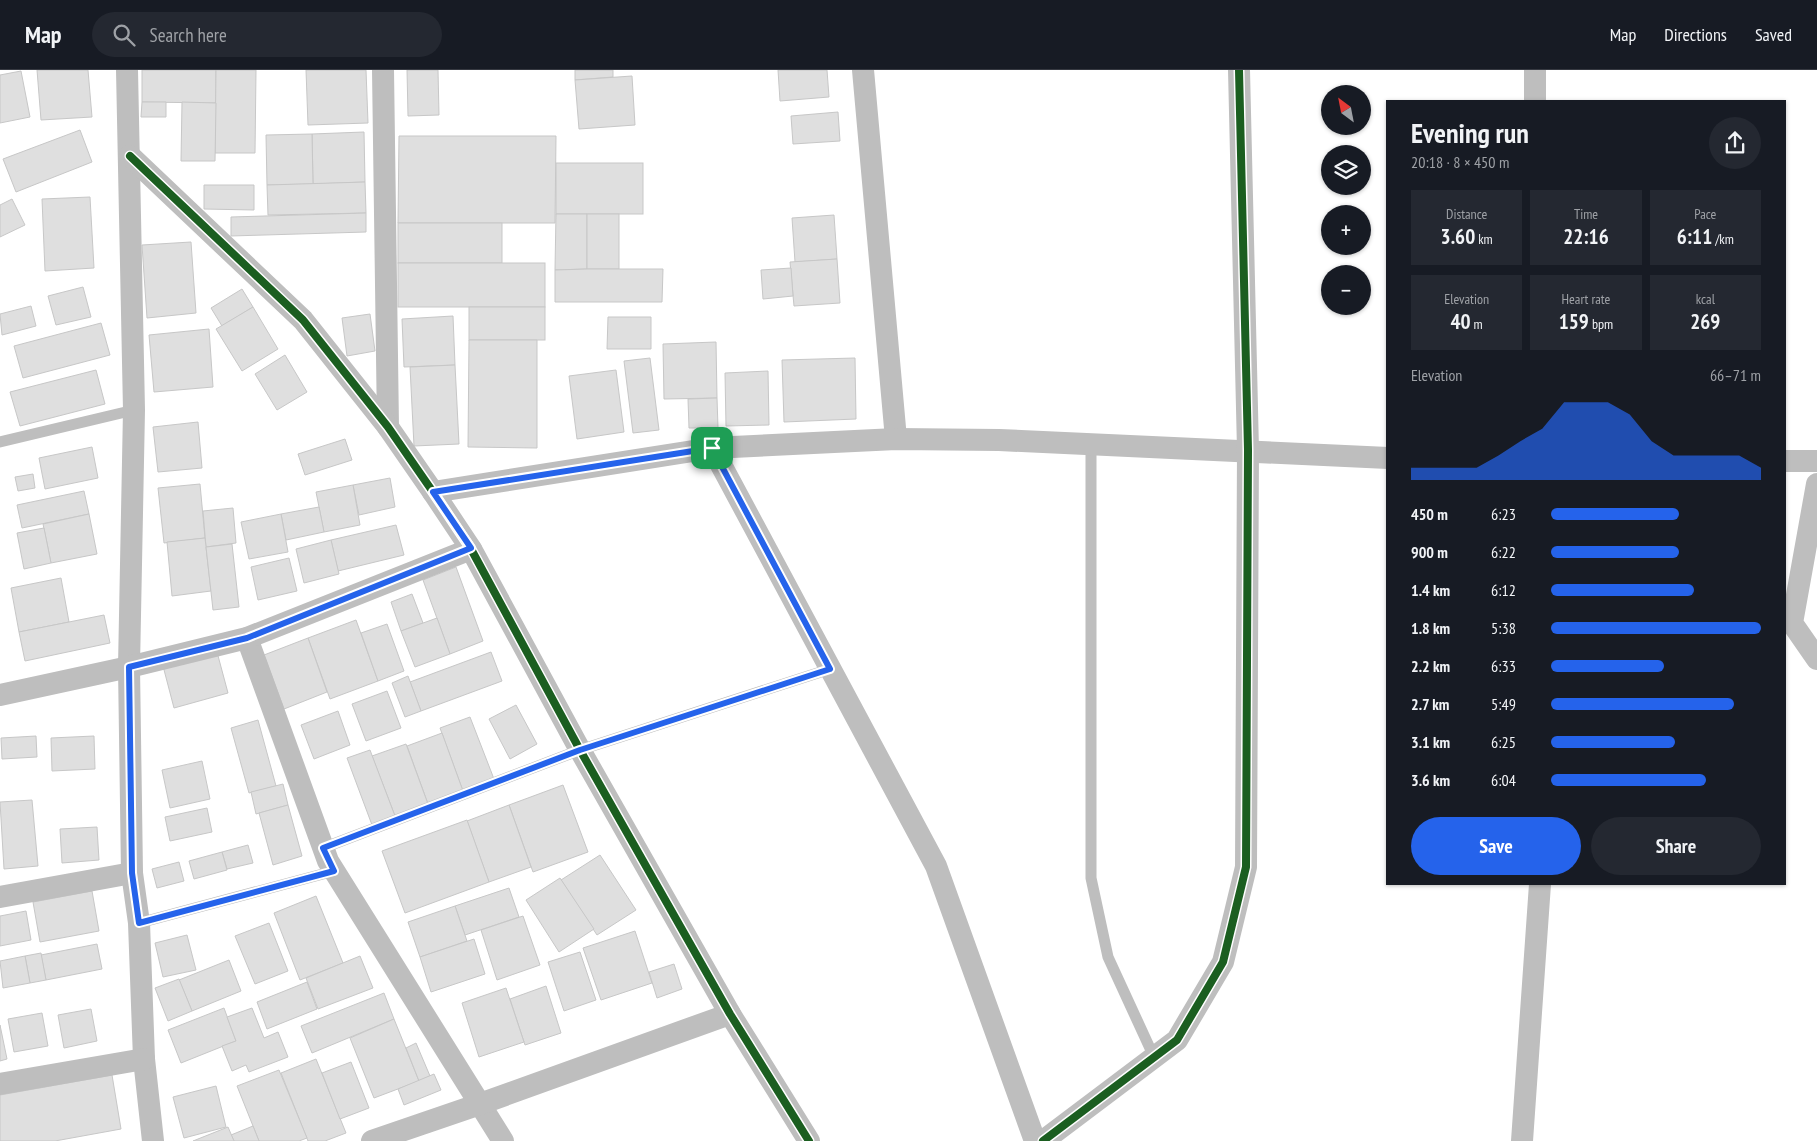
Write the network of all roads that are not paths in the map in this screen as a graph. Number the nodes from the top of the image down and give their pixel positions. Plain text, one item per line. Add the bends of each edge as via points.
1 (128, 70) edge
2 (383, 70) edge
3 (863, 70) edge
4 (1239, 70) edge
5 (1535, 70) edge
6 (1535, 100) edge
7 (130, 156) junction
8 (134, 410) junction
9 (388, 428) junction
10 (896, 438) junction
11 (0, 442) edge
12 (1091, 444) junction
13 (712, 448) junction
14 (1248, 450) junction
15 (1386, 458) edge
16 (1817, 461) edge
17 (1786, 462) edge
18 (1817, 484) edge
19 (433, 492) junction
20 (471, 548) junction
21 (247, 638) junction
22 (1817, 659) edge
23 (129, 667) junction
24 (830, 669) junction
25 (0, 695) edge
26 (580, 750) junction
27 (323, 848) junction
28 (334, 871) junction
29 (132, 873) junction
30 (1540, 885) edge
31 (0, 898) edge
32 (139, 923) junction
33 (730, 1014) junction
34 (1154, 1057) junction
35 (144, 1059) junction
36 (0, 1084) edge
37 (480, 1104) junction
38 (153, 1141) edge
39 (372, 1141) edge
40 (503, 1141) edge
41 (808, 1141) edge
42 (1035, 1141) edge
43 (1042, 1141) edge
44 (1522, 1141) edge

1 - 7 street
2 - 9 street
3 - 10 street
4 - 14 street
5 - 6 street
7 - 8 street
7 - 9 street via 303,320
8 - 11 lane
8 - 23 street
9 - 19 street
10 - 12 street
10 - 13 street
12 - 14 street
12 - 34 lane via 1090,878 1108,957
13 - 19 street
13 - 24 street
14 - 15 street
14 - 34 street via 1246,867 1223,962 1176,1040
16 - 17 street
18 - 22 street via 1792,623
19 - 20 street
20 - 21 street
20 - 26 street
21 - 23 street
21 - 27 street
23 - 25 street
23 - 29 street
24 - 26 lane
24 - 42 street via 936,866
26 - 27 lane
26 - 33 street
27 - 28 street
28 - 32 lane
28 - 37 street
29 - 31 street
29 - 32 street
30 - 44 street
32 - 35 street
33 - 37 street
33 - 41 street
34 - 43 street
35 - 36 street
35 - 38 street
37 - 39 street
37 - 40 street

